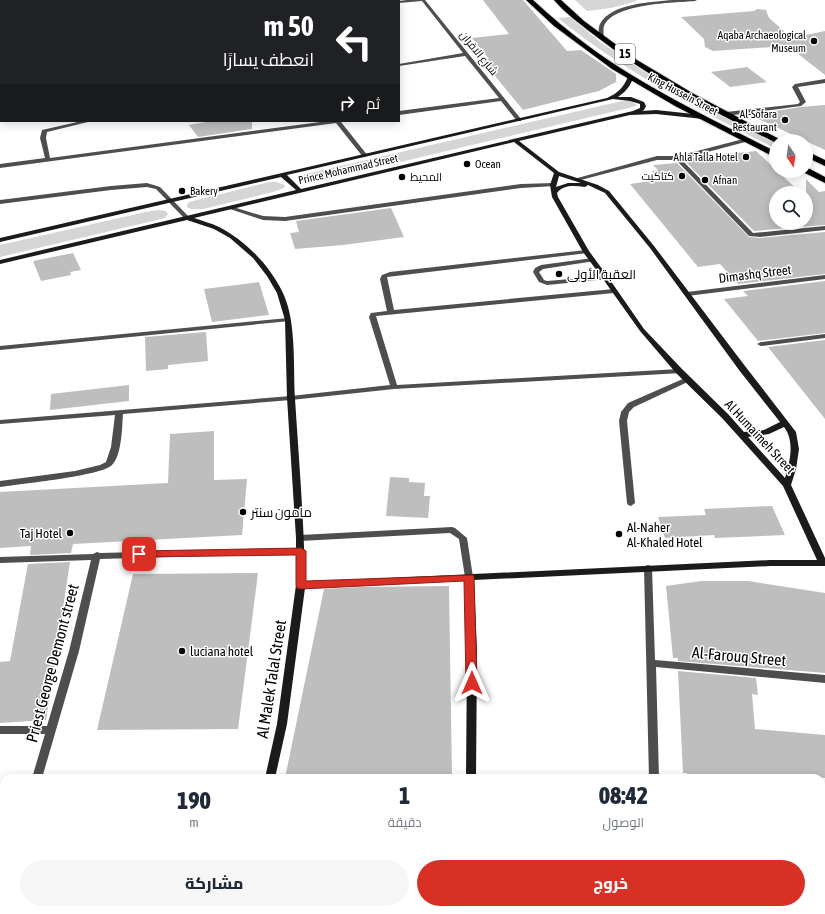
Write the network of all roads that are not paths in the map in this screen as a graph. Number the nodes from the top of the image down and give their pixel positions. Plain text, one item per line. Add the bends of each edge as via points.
1 (422, 0) edge
2 (529, 0) edge
3 (557, 0) edge
4 (696, 0) edge
5 (400, 2) edge
6 (646, 2) edge
7 (572, 14) junction
8 (547, 18) junction
9 (601, 37) junction
10 (467, 54) junction
11 (400, 65) edge
12 (630, 78) junction
13 (825, 81) edge
14 (503, 99) junction
15 (609, 99) junction
16 (400, 113) edge
17 (630, 113) junction
18 (726, 114) junction
19 (703, 117) junction
20 (519, 120) junction
21 (84, 122) edge
22 (330, 122) edge
23 (338, 122) edge
24 (769, 136) edge
25 (515, 140) junction
26 (747, 140) junction
27 (769, 151) edge
28 (365, 156) junction
29 (813, 157) edge
30 (679, 158) junction
31 (48, 160) junction
32 (825, 163) edge
33 (0, 166) edge
34 (557, 173) junction
35 (283, 174) junction
36 (813, 174) edge
37 (577, 179) junction
38 (825, 180) edge
39 (554, 185) junction
40 (596, 186) junction
41 (300, 191) junction
42 (554, 193) junction
43 (171, 201) junction
44 (0, 202) edge
45 (230, 208) junction
46 (186, 218) junction
47 (825, 228) edge
48 (0, 240) edge
49 (586, 252) junction
50 (593, 260) junction
51 (0, 262) edge
52 (825, 277) edge
53 (606, 278) junction
54 (614, 291) junction
55 (687, 294) junction
56 (391, 311) junction
57 (288, 320) junction
58 (825, 336) edge
59 (762, 344) dead end
60 (0, 348) edge
61 (678, 371) junction
62 (688, 380) junction
63 (394, 387) junction
64 (291, 398) junction
65 (119, 412) junction
66 (0, 422) edge
67 (785, 423) junction
68 (742, 435) junction
69 (0, 484) edge
70 (787, 486) junction
71 (631, 503) dead end
72 (300, 538) junction
73 (301, 551) junction
74 (97, 555) junction
75 (0, 560) edge
76 (824, 563) edge
77 (648, 568) junction
78 (469, 577) junction
79 (301, 585) junction
80 (650, 663) junction
81 (825, 680) edge
82 (0, 730) edge
83 (51, 730) junction
84 (38, 774) edge
85 (271, 774) edge
86 (472, 774) edge
87 (654, 774) edge

1 - 5 street
1 - 10 street, شارع الافران
2 - 8 highway, King Hussein Street / 15
3 - 7 highway, King Hussein Street / 15
4 - 6 street
6 - 9 street via 610,16 602,25
7 - 8 highway via 557,14
7 - 9 highway, King Hussein Street / 15
8 - 12 highway, King Hussein Street / 15 via 586,49
9 - 18 highway, King Hussein Street / 15 via 638,63
10 - 11 street
10 - 14 street, شارع الافران
12 - 15 main road, Prince Mohammad Street / 15 via 628,86
12 - 19 highway, King Hussein Street
13 - 18 street via 797,85 796,90 803,102 799,105
14 - 16 street
14 - 20 street, شارع الافران
15 - 17 main road via 631,98 642,103 642,109
15 - 20 main road, Prince Mohammad Street / 15
17 - 19 main road, Prince Mohammad Street
17 - 25 main road, Prince Mohammad Street
18 - 24 highway, King Hussein Street
19 - 26 highway, King Hussein Street
20 - 28 main road, Prince Mohammad Street / 15
21 - 31 street via 44,131
22 - 31 street
23 - 28 street
25 - 34 main road
25 - 41 main road, Prince Mohammad Street
26 - 27 highway, King Hussein Street
26 - 30 street
28 - 35 main road, Prince Mohammad Street / 15
29 - 32 highway
30 - 37 street via 657,158
30 - 47 street via 751,234
31 - 33 street
34 - 37 main road, Al Humaimeh Street
34 - 39 main road, Al Humaimeh Street
35 - 41 main road
35 - 43 main road, Prince Mohammad Street / 15
36 - 38 highway
37 - 40 main road, Al Humaimeh Street
39 - 42 main road, Al Humaimeh Street
39 - 45 street via 521,186 285,219 263,218
40 - 42 main road via 563,186 558,187
40 - 55 main road, Al Humaimeh Street via 608,192
41 - 45 main road, Prince Mohammad Street
42 - 49 main road, Al Humaimeh Street via 558,205
43 - 44 street via 158,188 137,185
43 - 46 street
43 - 48 main road, Prince Mohammad Street / 15
45 - 46 main road, Prince Mohammad Street
46 - 51 main road, Prince Mohammad Street
46 - 57 main road, Al Malek Talal Street via 216,228 232,237 255,257 270,275 280,293
49 - 50 main road, Al Humaimeh Street
49 - 56 street via 390,274 383,279
50 - 53 main road, Al Humaimeh Street
50 - 53 street via 541,267 536,272 545,283
52 - 55 street, Dimashq Street
53 - 54 main road, Al Humaimeh Street
54 - 56 street
54 - 61 main road, Al Humaimeh Street via 642,330
55 - 67 main road, Al Humaimeh Street
56 - 63 street via 376,312 372,317
57 - 60 street
57 - 64 main road, Al Malek Talal Street
58 - 59 street
61 - 62 main road, Al Humaimeh Street
61 - 63 street
62 - 68 main road, Al Humaimeh Street
62 - 71 street via 631,405 625,412 623,421
63 - 64 street
64 - 65 street
64 - 72 main road, Al Malek Talal Street
65 - 66 street
65 - 69 street via 114,457 109,464 91,470
67 - 68 main road via 766,432
67 - 70 main road, Al Humaimeh Street via 792,432 795,449
68 - 70 main road, Al Humaimeh Street
70 - 76 main road
72 - 73 main road, Al Malek Talal Street
72 - 78 street via 452,530 463,538
73 - 74 street
73 - 79 main road, Al Malek Talal Street
74 - 75 street
74 - 83 street, Priest George Demont street via 74,651
76 - 77 main road
77 - 78 main road
77 - 80 street
78 - 79 main road
78 - 86 main road
79 - 85 main road, Al Malek Talal Street via 282,724
80 - 81 street, Al-Farouq Street
80 - 87 street
82 - 83 street
83 - 84 street, Priest George Demont street

